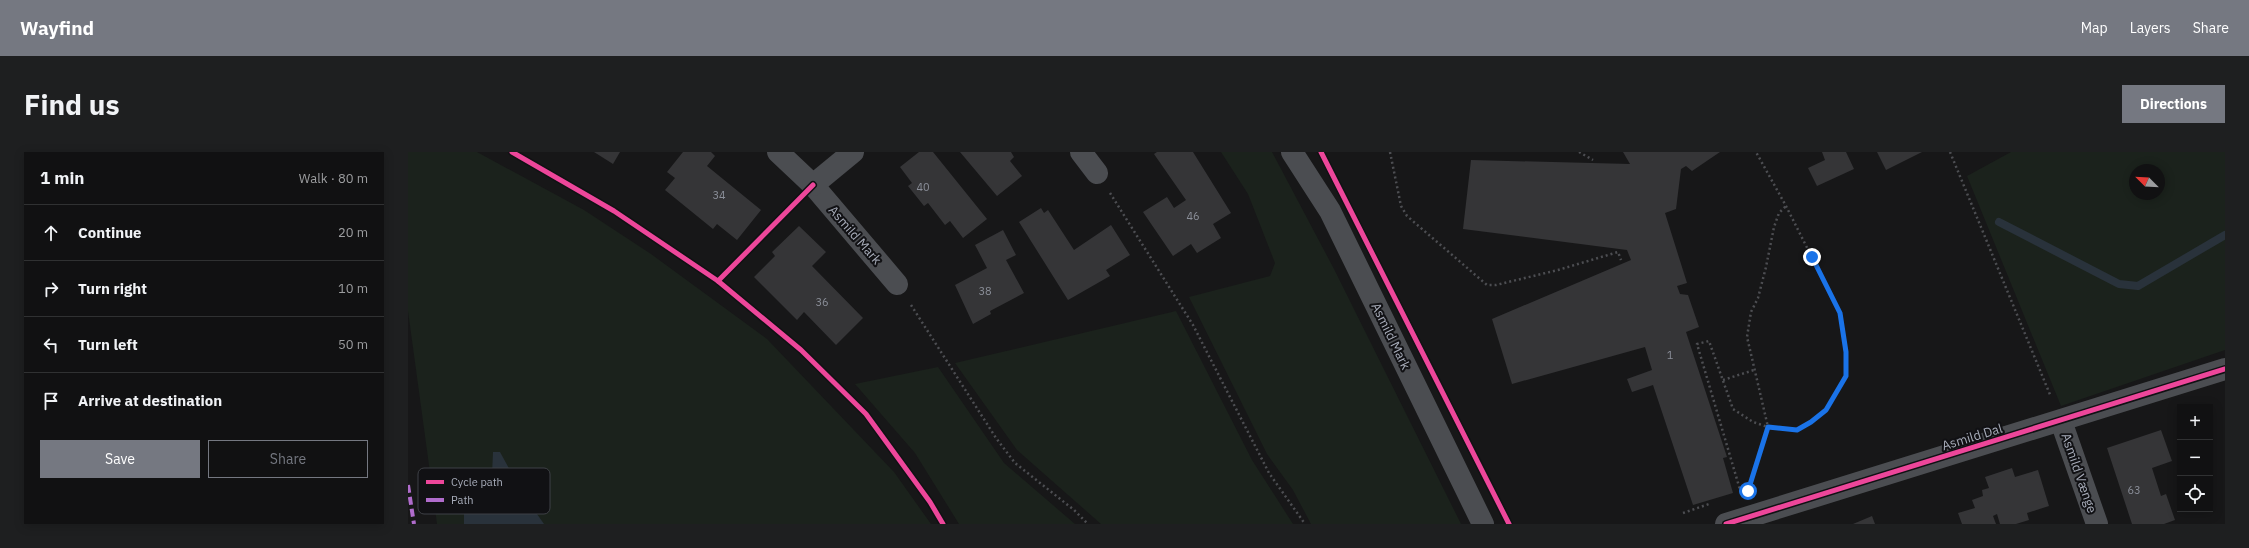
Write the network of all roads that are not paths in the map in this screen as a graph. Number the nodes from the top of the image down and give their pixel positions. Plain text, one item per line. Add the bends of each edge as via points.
1 (778, 152) edge
2 (853, 152) edge
3 (1080, 152) edge
4 (1292, 152) edge
5 (1097, 172) road end
6 (813, 185) junction
7 (898, 284) road end
8 (2225, 369) edge
9 (2061, 421) junction
10 (1754, 520) edge
11 (1483, 524) edge
12 (1726, 524) edge
13 (2096, 524) edge

1 - 6 street, Asmild Mark
2 - 6 street
3 - 5 street
4 - 11 street, Asmild Mark via 1330,211
6 - 7 street, Asmild Mark
8 - 9 street, Asmild Dal
9 - 10 street, Asmild Dal
9 - 13 street, Asmild Vænge
10 - 12 street, Asmild Dal

